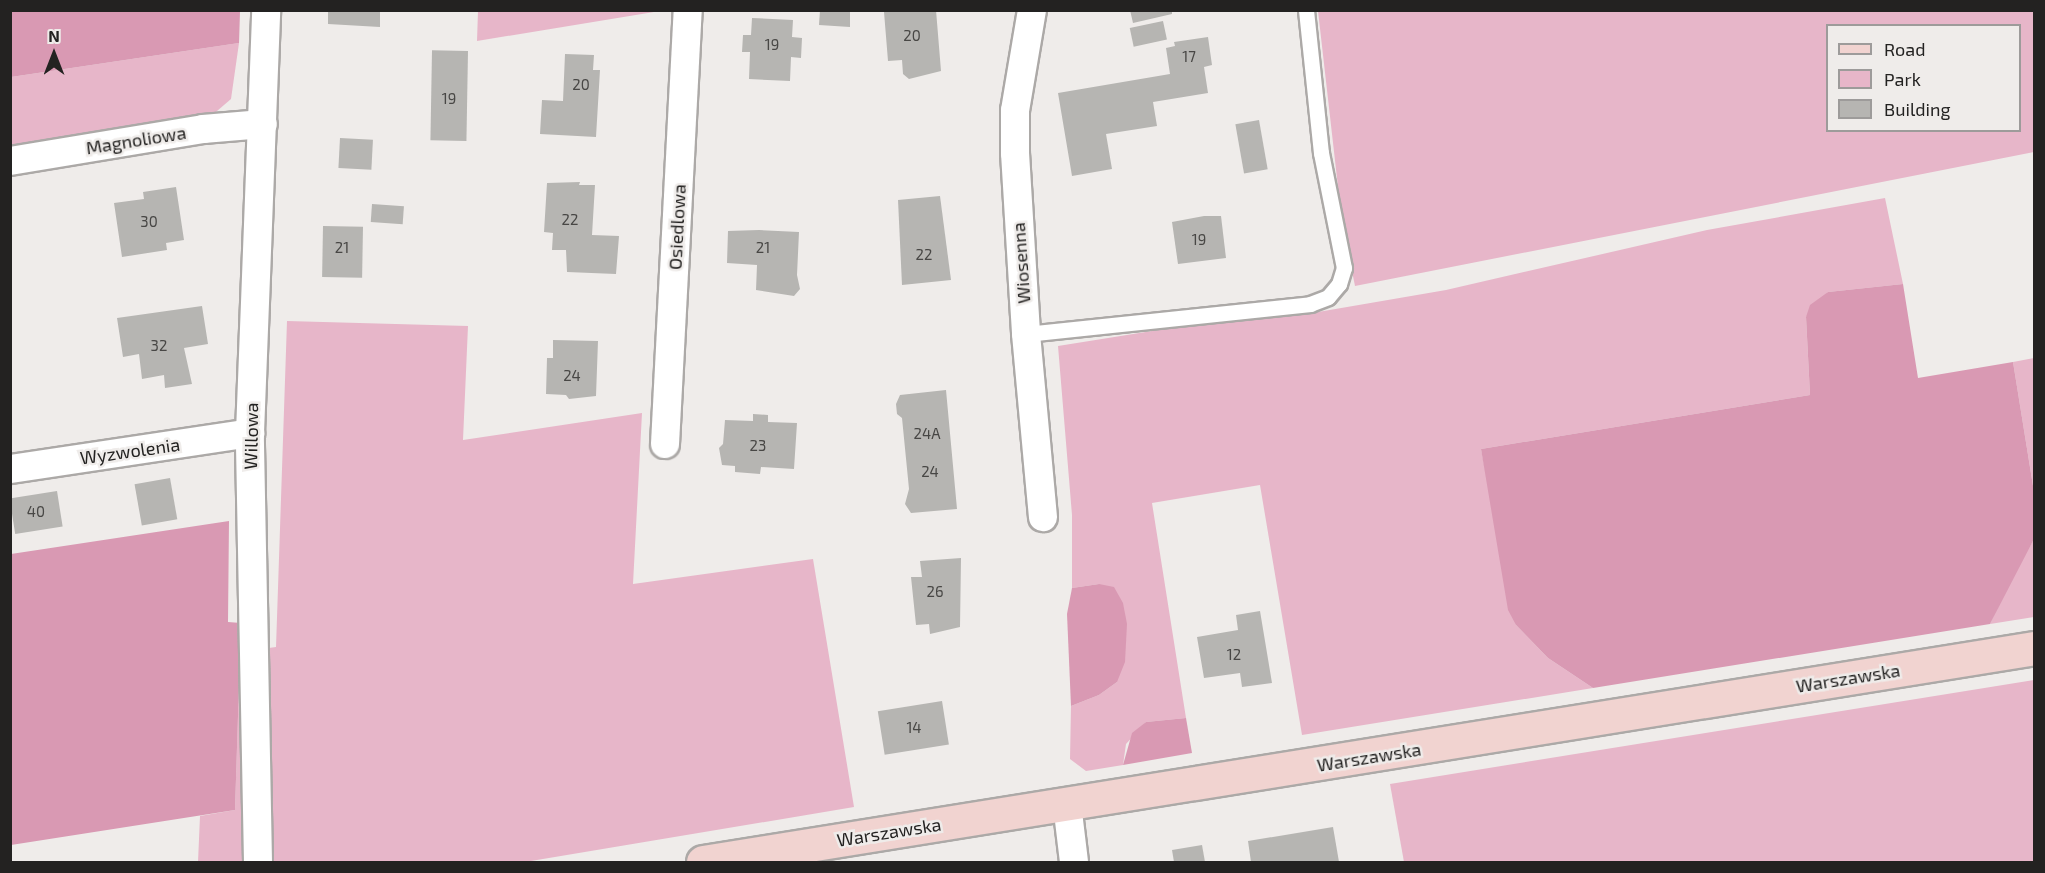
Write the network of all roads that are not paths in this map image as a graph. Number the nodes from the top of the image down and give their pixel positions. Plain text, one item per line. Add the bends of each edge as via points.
1 (266, 10) edge
2 (688, 10) edge
3 (1032, 10) edge
4 (1306, 10) edge
5 (263, 124) junction
6 (10, 161) edge
7 (1026, 334) junction
8 (250, 434) junction
9 (666, 444) dead end
10 (10, 469) edge
11 (1043, 517) dead end
12 (2034, 648) edge
13 (1066, 804) junction
14 (738, 860) edge
15 (258, 862) edge
16 (703, 862) edge
17 (1074, 862) edge

1 - 5 street, Willowa
2 - 9 street, Osiedlowa
3 - 7 street, Wiosenna via 1015,111
4 - 7 lane via 1321,153 1344,268 1339,284 1328,297 1310,304
5 - 6 street, Magnoliowa via 203,129
5 - 8 street, Willowa
7 - 11 street, Wiosenna
8 - 10 street, Wyzwolenia
8 - 15 street, Willowa
12 - 13 street, Warszawska
13 - 14 street, Warszawska
13 - 17 street
14 - 16 street, Warszawska

